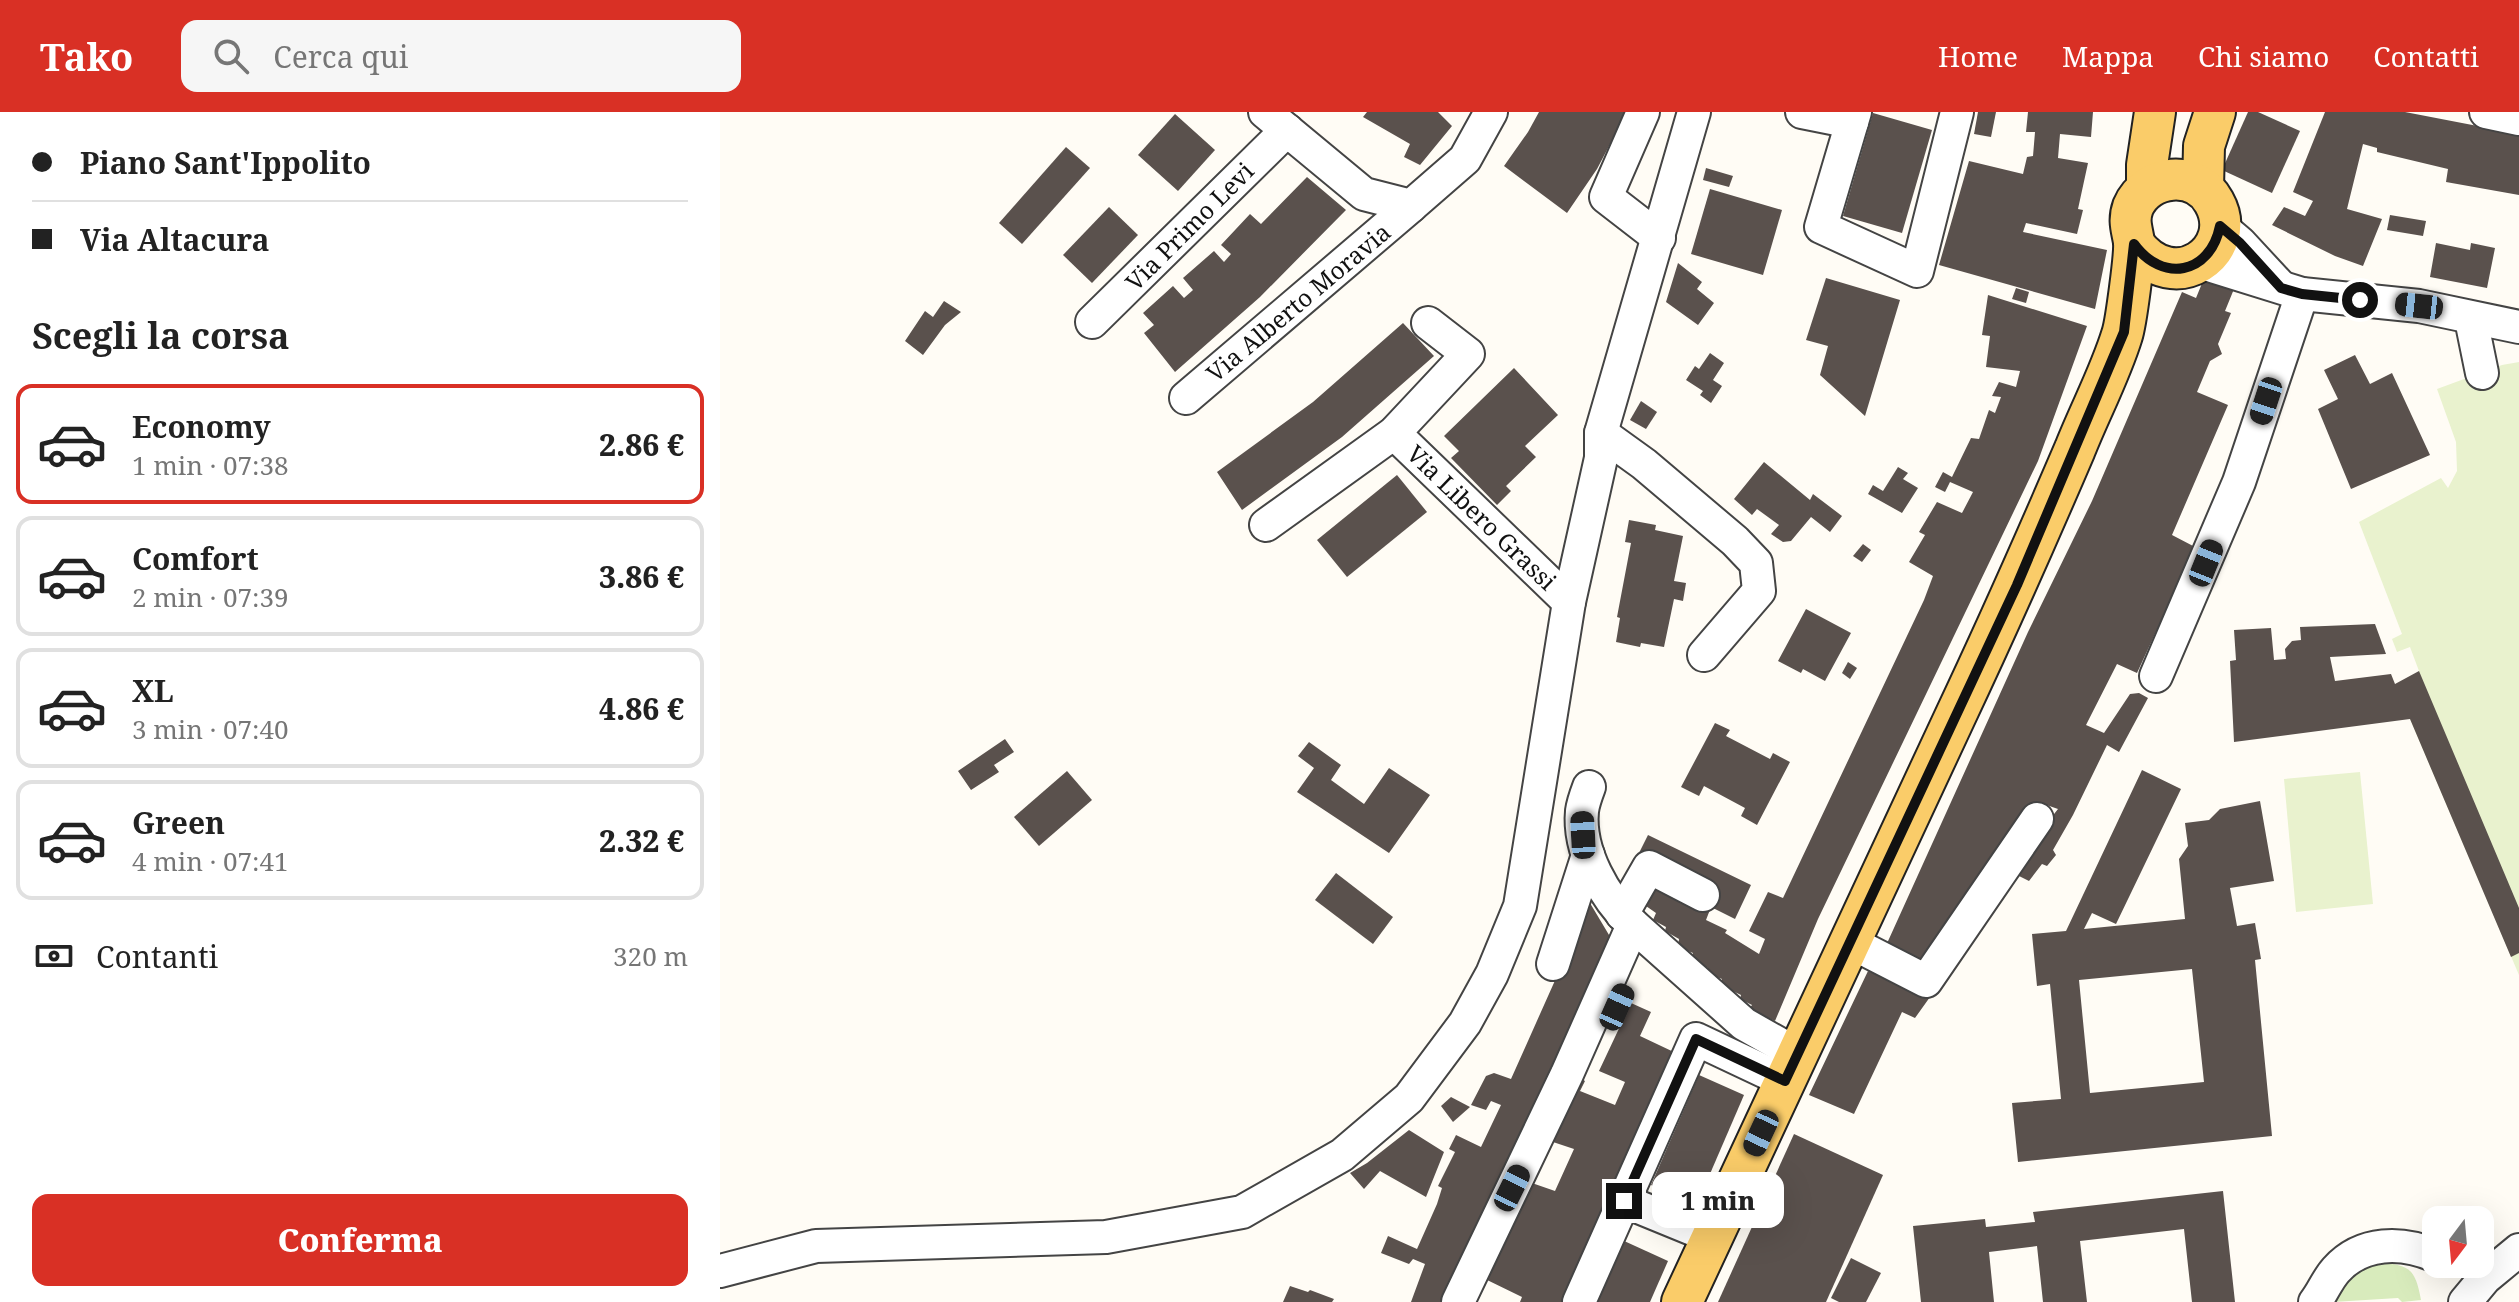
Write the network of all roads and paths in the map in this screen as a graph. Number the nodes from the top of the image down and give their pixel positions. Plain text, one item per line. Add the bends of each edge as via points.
1 (1491, 112) edge
2 (1643, 112) edge
3 (1694, 112) edge
4 (1802, 112) edge
5 (1957, 112) edge
6 (2155, 112) edge
7 (2215, 112) edge
8 (2486, 112) edge
9 (1854, 117) edge
10 (2519, 119) edge
11 (1276, 121) edge
12 (2147, 188) junction
13 (2203, 188) junction
14 (1411, 206) junction
15 (2220, 226) junction
16 (1659, 238) junction
17 (2134, 244) junction
18 (2185, 266) junction
19 (2292, 291) junction
20 (2471, 319) junction
21 (1092, 322) dead end
22 (1428, 323) dead end
23 (2519, 327) edge
24 (2124, 332) junction
25 (2482, 373) dead end
26 (1186, 398) dead end
27 (1394, 433) junction
28 (1601, 433) junction
29 (1266, 525) dead end
30 (1569, 602) junction
31 (1704, 655) dead end
32 (2156, 676) dead end
33 (1589, 787) dead end
34 (2037, 819) dead end
35 (1588, 855) junction
36 (1703, 895) dead end
37 (1628, 920) junction
38 (1850, 942) junction
39 (1617, 962) junction
40 (1553, 964) dead end
41 (1791, 1068) junction
42 (1588, 1075) dead end
43 (1624, 1201) junction
44 (1712, 1237) junction
45 (2519, 1250) edge
46 (2422, 1251) edge
47 (720, 1271) edge
48 (2475, 1290) edge
49 (1458, 1302) edge
50 (1579, 1302) edge
51 (1682, 1302) edge
52 (2315, 1302) edge

1 - 14 street, Via Alberto Moravia via 1465,159
2 - 16 street via 1606,197
3 - 16 street
4 - 9 street
5 - 9 street via 1917,271 1821,227
6 - 12 main road
7 - 13 main road via 2204,146
8 - 10 street
11 - 14 street via 1364,194
11 - 21 street, Via Primo Levi
12 - 13 main road via 2175,179
12 - 17 main road via 2131,213
13 - 15 main road via 2219,212
14 - 26 street, Via Alberto Moravia
15 - 18 main road via 2210,253
15 - 19 street
16 - 28 street
17 - 18 main road via 2156,265
17 - 24 main road
18 - 19 street
18 - 24 main road via 2160,287
19 - 20 street via 2419,306
19 - 32 street via 2239,482
20 - 23 street
20 - 25 street
22 - 27 street, Via Libero Grassi via 1468,354
24 - 38 main road via 2017,585
27 - 29 street, Via Libero Grassi
27 - 30 street, Via Libero Grassi
28 - 30 street via 1601,458
28 - 31 street via 1756,563 1759,591
30 - 47 street via 1520,906 1501,954 1465,1023 1409,1098 1342,1155 1242,1212 1106,1237 816,1246
33 - 35 street via 1582,810
34 - 38 street via 1926,981
35 - 37 street
35 - 40 street
36 - 37 street via 1649,867
37 - 39 street
37 - 41 street
38 - 41 main road
39 - 42 street via 1627,985
39 - 49 street
41 - 43 street via 1696,1039
41 - 44 main road
43 - 44 street
43 - 50 street
44 - 51 main road
45 - 48 street
46 - 52 street via 2400,1246 2356,1253 2336,1270

